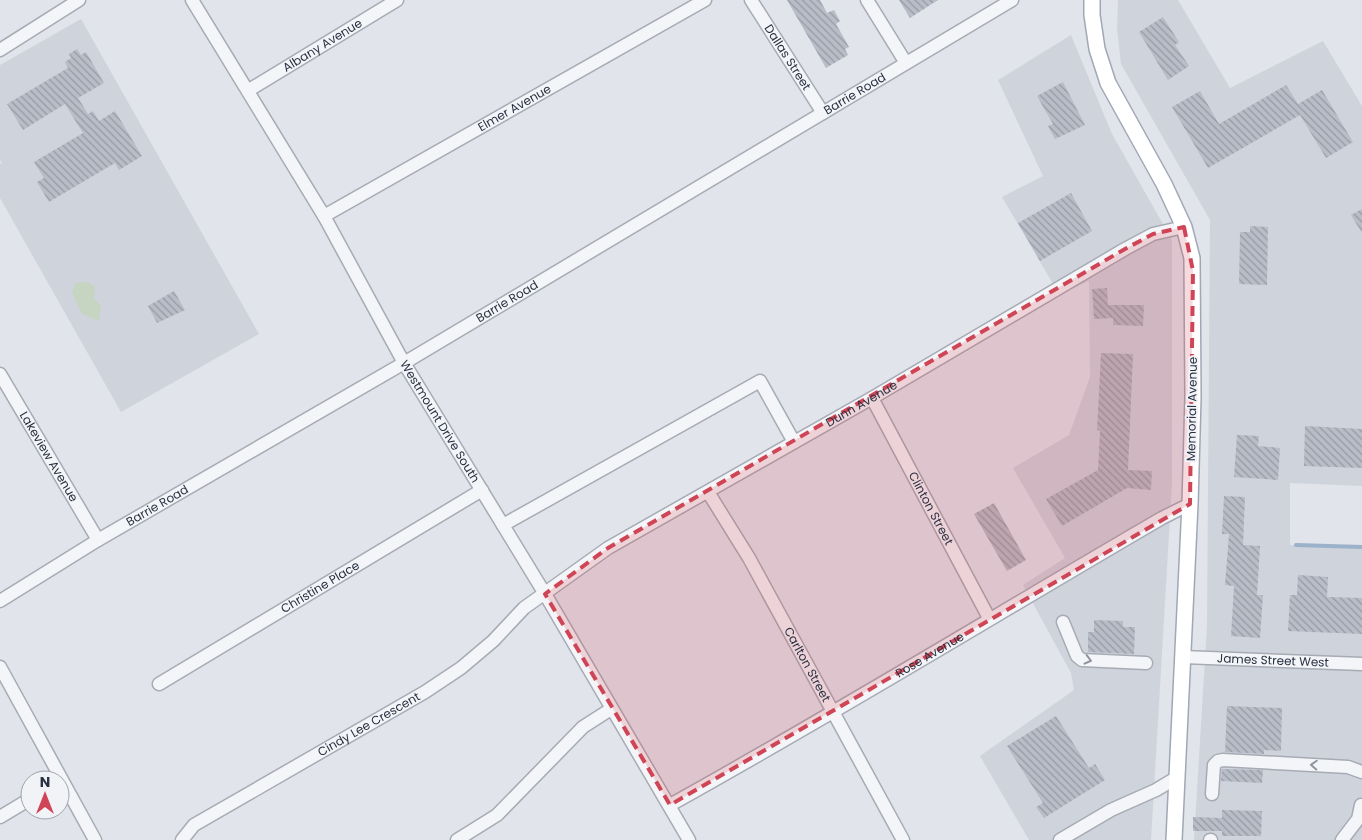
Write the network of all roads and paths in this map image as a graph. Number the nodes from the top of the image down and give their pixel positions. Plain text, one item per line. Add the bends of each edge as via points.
1 (79, 0) edge
2 (192, 0) edge
3 (397, 0) edge
4 (705, 0) edge
5 (751, 0) edge
6 (867, 0) edge
7 (1012, 0) edge
8 (1092, 0) edge
9 (0, 50) edge
10 (906, 64) junction
11 (249, 90) junction
12 (823, 113) junction
13 (324, 216) junction
14 (1184, 227) junction
15 (404, 363) junction
16 (0, 374) edge
17 (872, 398) junction
18 (794, 442) junction
19 (482, 490) junction
20 (708, 492) junction
21 (1190, 504) junction
22 (503, 525) junction
23 (98, 540) junction
24 (545, 594) junction
25 (0, 601) edge
26 (989, 618) junction
27 (1062, 622) dead end
28 (1183, 657) junction
29 (1146, 664) dead end
30 (1362, 664) edge
31 (0, 667) edge
32 (159, 684) dead end
33 (611, 709) junction
34 (834, 712) junction
35 (55, 770) edge
36 (1362, 772) edge
37 (1176, 778) junction
38 (1212, 794) dead end
39 (70, 797) edge
40 (20, 805) edge
41 (670, 805) junction
42 (1361, 805) edge
43 (0, 817) edge
44 (95, 840) edge
45 (182, 840) edge
46 (457, 840) edge
47 (690, 840) edge
48 (903, 840) edge
49 (1060, 840) edge
50 (1174, 840) edge
51 (1342, 840) edge

1 - 9 street
2 - 11 street, Westmount Drive South
3 - 11 street, Albany Avenue
4 - 13 street, Elmer Avenue
5 - 12 street, Dallas Street
6 - 10 street
7 - 10 street, Barrie Road
8 - 14 main road, Memorial Avenue via 1097,49 1108,83
10 - 12 street, Barrie Road
11 - 13 street, Westmount Drive South
12 - 15 street, Barrie Road
13 - 15 street, Westmount Drive South
14 - 17 street, Dunn Avenue via 1153,234 1125,249
14 - 21 main road, Memorial Avenue via 1193,271
15 - 19 street, Westmount Drive South
15 - 23 street, Barrie Road
16 - 23 street, Lakeview Avenue
17 - 18 street, Dunn Avenue
17 - 26 street, Clinton Street
18 - 20 street, Dunn Avenue
18 - 22 street via 760,381
19 - 22 street, Westmount Drive South
19 - 32 street, Christine Place
20 - 24 street, Dunn Avenue via 608,548
20 - 34 street, Carlton Street via 749,558
21 - 26 street, Rose Avenue
21 - 28 main road, Memorial Avenue
22 - 24 street, Westmount Drive South
23 - 25 street, Barrie Road
24 - 33 street, Westmount Drive South
24 - 45 street, Cindy Lee Crescent via 524,608 493,641 461,668 194,825
26 - 34 street, Rose Avenue
27 -> 29 street via 1077,656 1082,660
28 - 30 street, James Street West
28 - 37 main road, Memorial Avenue
31 - 35 street
33 - 41 street, Westmount Drive South
33 - 46 street via 583,727 497,815
34 - 41 street, Rose Avenue
34 - 48 street, Carlton Street
36 -> 38 street via 1348,767 1223,760 1214,765
37 - 49 street
37 - 50 main road, Memorial Avenue
39 - 44 street
40 - 43 street
41 - 47 street, Westmount Drive South
42 - 51 street via 1358,819

